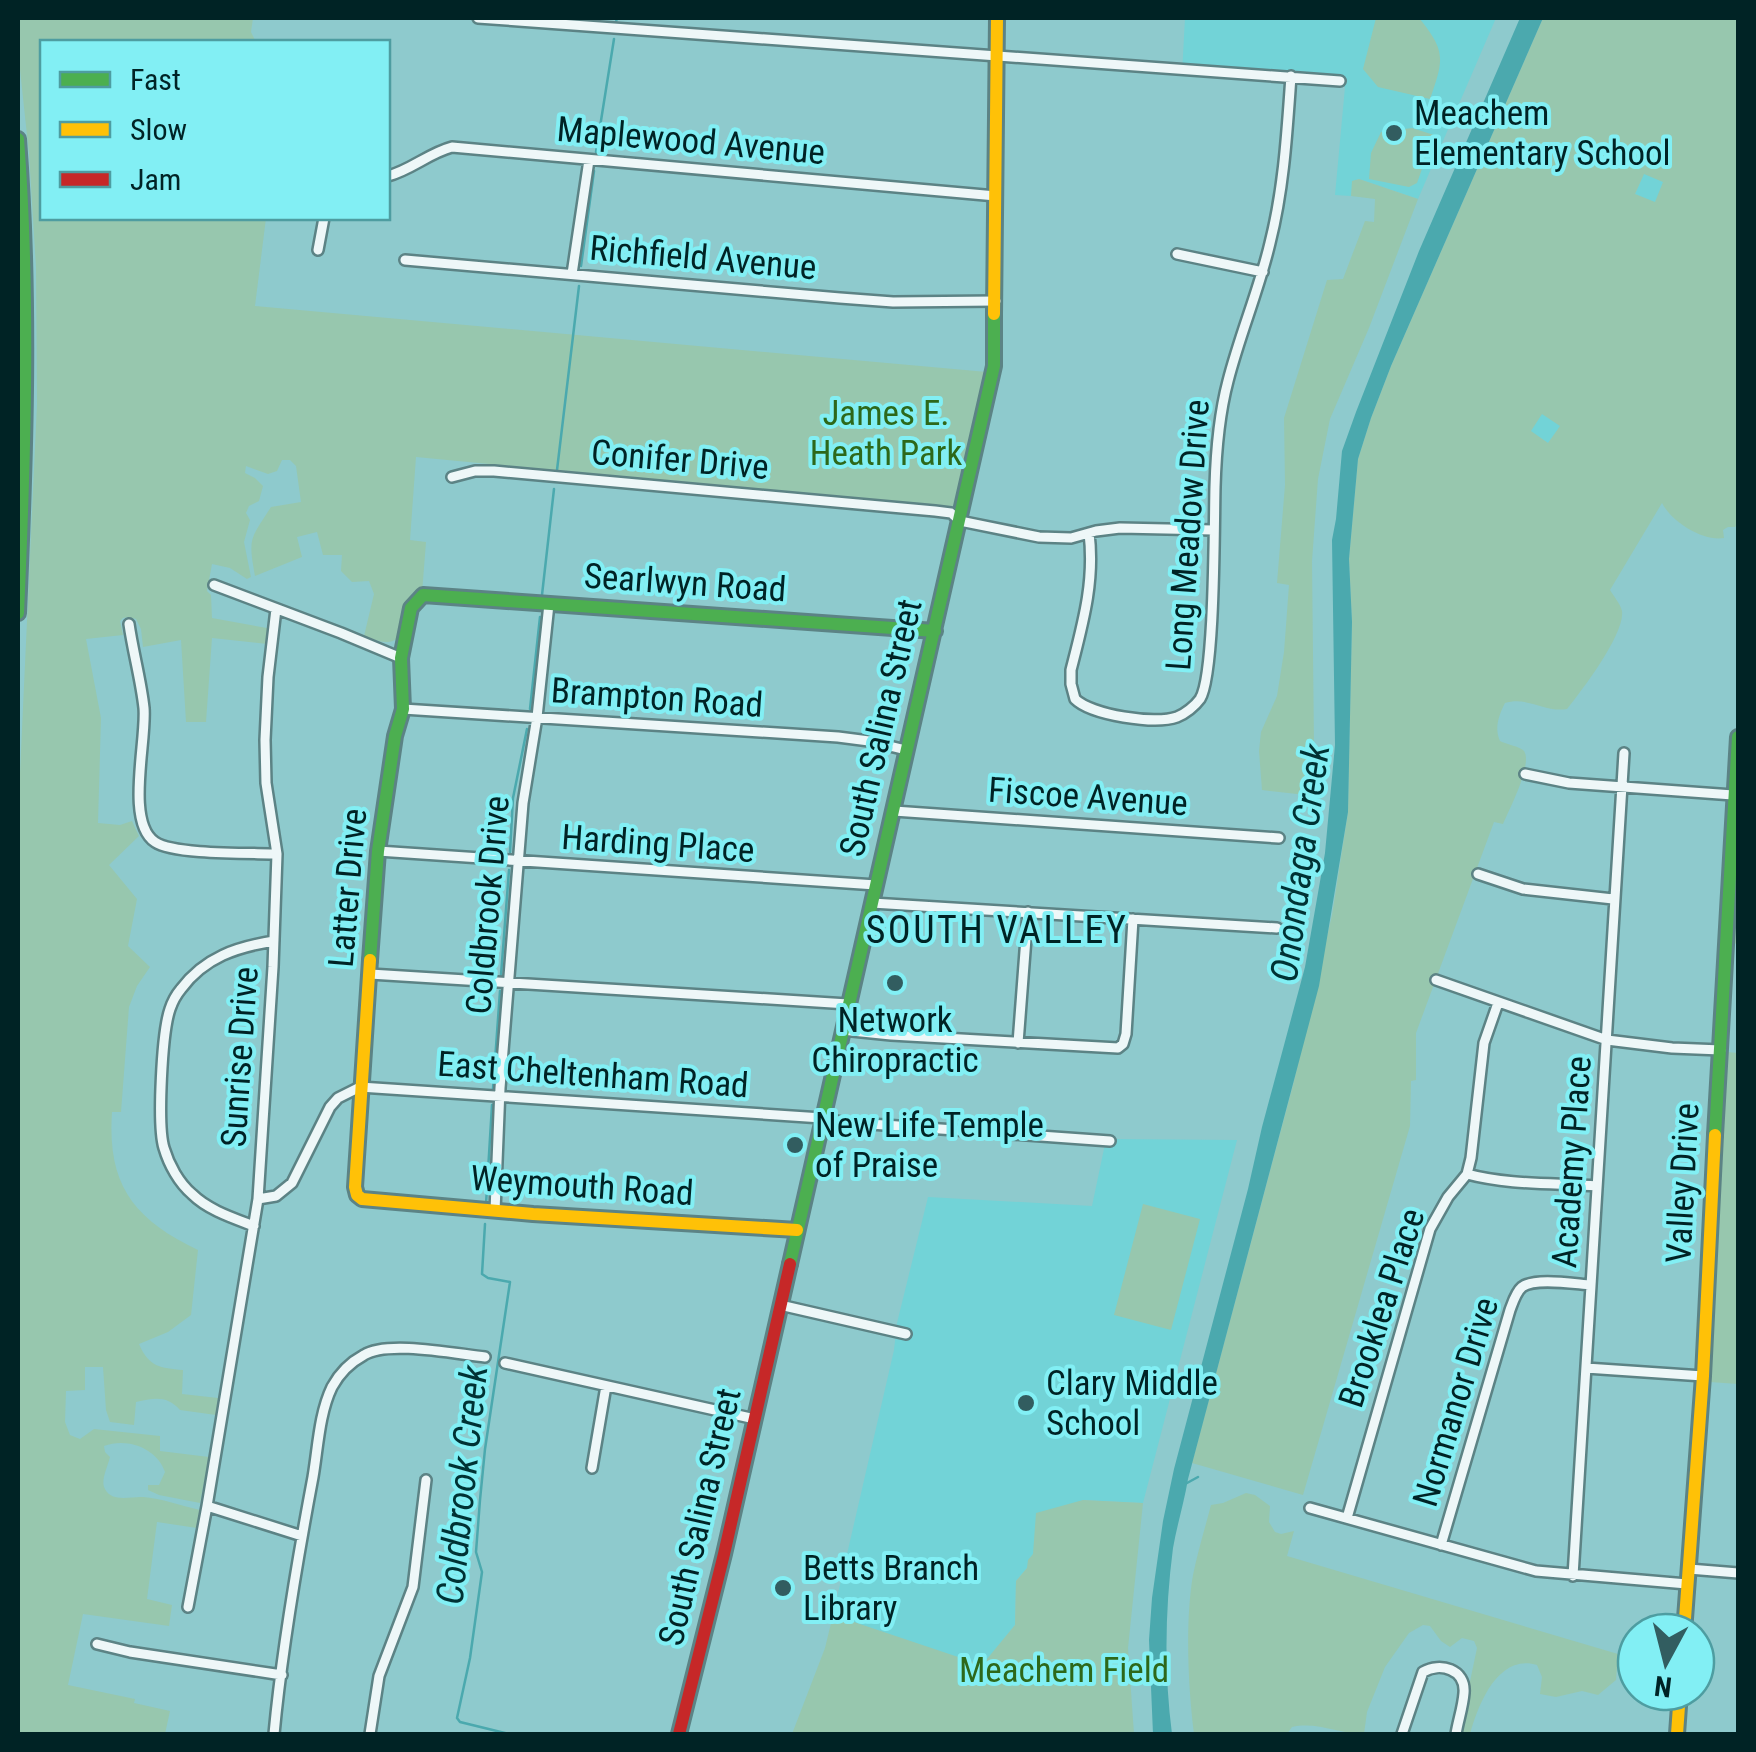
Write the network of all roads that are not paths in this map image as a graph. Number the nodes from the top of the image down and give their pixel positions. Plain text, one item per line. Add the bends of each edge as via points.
1 (478, 18) edge
2 (997, 18) edge
3 (997, 55) junction
4 (1290, 76) junction
5 (1340, 81) dead end
6 (18, 139) edge
7 (589, 160) junction
8 (390, 175) edge
9 (996, 196) junction
10 (324, 220) edge
11 (318, 250) dead end
12 (1176, 254) dead end
13 (405, 260) dead end
14 (1263, 272) junction
15 (572, 274) junction
16 (996, 300) junction
17 (452, 477) dead end
18 (960, 521) junction
19 (1213, 530) junction
20 (1089, 533) junction
21 (214, 585) dead end
22 (432, 596) joint
23 (549, 604) junction
24 (276, 609) junction
25 (18, 613) edge
26 (129, 624) dead end
27 (934, 631) junction
28 (401, 658) junction
29 (403, 709) junction
30 (538, 718) junction
31 (1738, 737) edge
32 (906, 750) junction
33 (1624, 753) dead end
34 (1525, 774) dead end
35 (1620, 788) junction
36 (1733, 795) junction
37 (894, 811) junction
38 (1279, 838) dead end
39 (378, 851) junction
40 (277, 854) junction
41 (518, 862) junction
42 (1478, 874) dead end
43 (876, 885) junction
44 (1614, 899) junction
45 (872, 903) junction
46 (1028, 912) junction
47 (1132, 919) junction
48 (1277, 928) dead end
49 (274, 942) junction
50 (370, 974) junction
51 (1436, 980) dead end
52 (508, 982) junction
53 (1498, 1003) junction
54 (848, 1004) junction
55 (842, 1030) junction
56 (1607, 1040) junction
57 (1018, 1043) junction
58 (1721, 1050) junction
59 (360, 1087) junction
60 (500, 1096) junction
61 (822, 1118) junction
62 (1110, 1140) dead end
63 (1467, 1174) junction
64 (1597, 1186) junction
65 (258, 1198) junction
66 (362, 1199) joint
67 (495, 1211) junction
68 (254, 1226) junction
69 (797, 1230) junction
70 (1591, 1285) junction
71 (780, 1306) junction
72 (906, 1334) dead end
73 (485, 1357) dead end
74 (505, 1363) dead end
75 (1586, 1368) junction
76 (1703, 1376) junction
77 (606, 1386) junction
78 (755, 1419) junction
79 (592, 1468) dead end
80 (426, 1480) dead end
81 (207, 1506) junction
82 (1310, 1508) dead end
83 (1347, 1518) junction
84 (302, 1536) junction
85 (1441, 1545) junction
86 (1688, 1569) junction
87 (1738, 1572) edge
88 (1573, 1576) junction
89 (1688, 1584) junction
90 (188, 1607) dead end
91 (1686, 1612) edge
92 (97, 1644) dead end
93 (282, 1674) junction
94 (274, 1734) edge
95 (370, 1734) edge
96 (680, 1734) edge
97 (1402, 1734) edge
98 (1456, 1734) edge

1 - 3 street
2 - 3 main road, South Salina Street
3 - 4 street
3 - 9 main road, South Salina Street
4 - 5 street
4 - 14 street, Long Meadow Drive via 1276,216
6 - 25 main road via 28,355
7 - 8 street, Maplewood Avenue via 452,147
7 - 9 street, Maplewood Avenue
7 - 15 street
9 - 16 main road, South Salina Street
10 - 11 street
12 - 14 street
13 - 15 street, Richfield Avenue
14 - 19 street, Long Meadow Drive via 1221,412
15 - 16 street, Richfield Avenue via 893,302
16 - 18 main road, South Salina Street via 994,366
17 - 18 street, Conifer Drive via 494,471 934,510
18 - 20 street, Conifer Drive via 1039,537
18 - 27 main road, South Salina Street
19 - 20 street, Conifer Drive
19 - 20 street, Long Meadow Drive via 1205,688 1186,712 1157,720 1088,709 1074,700 1071,670 1091,584
21 - 24 street
22 - 23 main road, Searlwyn Road
22 - 28 main road, Latter Drive via 416,598 411,608
23 - 27 main road, Searlwyn Road
23 - 30 street, Coldbrook Drive
24 - 28 street
24 - 40 street, Sunrise Drive via 265,740
26 - 40 street via 144,712 140,821 146,834 181,850
27 - 32 main road, South Salina Street
28 - 29 main road, Latter Drive
29 - 30 street, Brampton Road
29 - 39 main road, Latter Drive
30 - 32 street, Brampton Road via 838,738
30 - 41 street, Coldbrook Drive
31 - 36 main road, Valley Drive
32 - 37 main road, South Salina Street
33 - 35 street, Academy Place
34 - 35 street
35 - 36 street
35 - 44 street, Academy Place
36 - 58 main road, Valley Drive
37 - 38 street, Fiscoe Avenue
37 - 43 main road, South Salina Street
39 - 41 street, Harding Place
39 - 50 main road, Latter Drive
40 - 49 street, Sunrise Drive
41 - 43 street, Harding Place
41 - 52 street, Coldbrook Drive
42 - 44 street via 1523,889
43 - 45 main road, South Salina Street
44 - 56 street, Academy Place
45 - 46 street
45 - 54 main road, South Salina Street
46 - 47 street
46 - 57 street
47 - 48 street
47 - 57 street via 1124,1044
49 - 65 street, Sunrise Drive
49 - 68 street via 214,958 180,990 167,1021 162,1081 161,1132 176,1174 201,1201
50 - 52 street
50 - 59 main road, Latter Drive
51 - 53 street
52 - 54 street
52 - 60 street, Coldbrook Drive
53 - 56 street
53 - 63 street, Brooklea Place via 1484,1043
54 - 55 main road, South Salina Street
55 - 57 street
55 - 61 main road, South Salina Street
56 - 58 street
56 - 64 street, Academy Place
58 - 76 main road, Valley Drive
59 - 60 street, East Cheltenham Road
59 - 65 street via 330,1108 292,1183 276,1196
59 - 66 main road, Latter Drive via 354,1187
60 - 61 street, East Cheltenham Road
60 - 67 street, Coldbrook Drive
61 - 62 street, East Cheltenham Road
61 - 69 main road, South Salina Street
63 - 64 street
63 - 83 street, Brooklea Place via 1430,1229
64 - 70 street, Academy Place
65 - 68 street, Sunrise Drive
66 - 67 main road, Weymouth Road
67 - 69 main road, Weymouth Road
68 - 81 street, Sunrise Drive
69 - 71 main road, South Salina Street
70 - 75 street, Academy Place
70 - 85 street, Normanor Drive via 1533,1282 1518,1291
71 - 72 street
71 - 78 main road, South Salina Street
73 - 84 street via 388,1348 353,1363 333,1385 325,1410
74 - 77 street
75 - 76 street
75 - 88 street, Academy Place
76 - 86 main road, Valley Drive
77 - 78 street
77 - 79 street
78 - 96 main road, South Salina Street
80 - 95 street via 414,1587 380,1676
81 - 84 street
81 - 90 street, Sunrise Drive
82 - 83 street
83 - 85 street
84 - 93 street
85 - 88 street
86 - 87 street
86 - 89 main road, Valley Drive
88 - 89 street
89 - 91 main road, Valley Drive
92 - 93 street
93 - 94 street
97 - 98 street via 1423,1672 1439,1666 1463,1684

